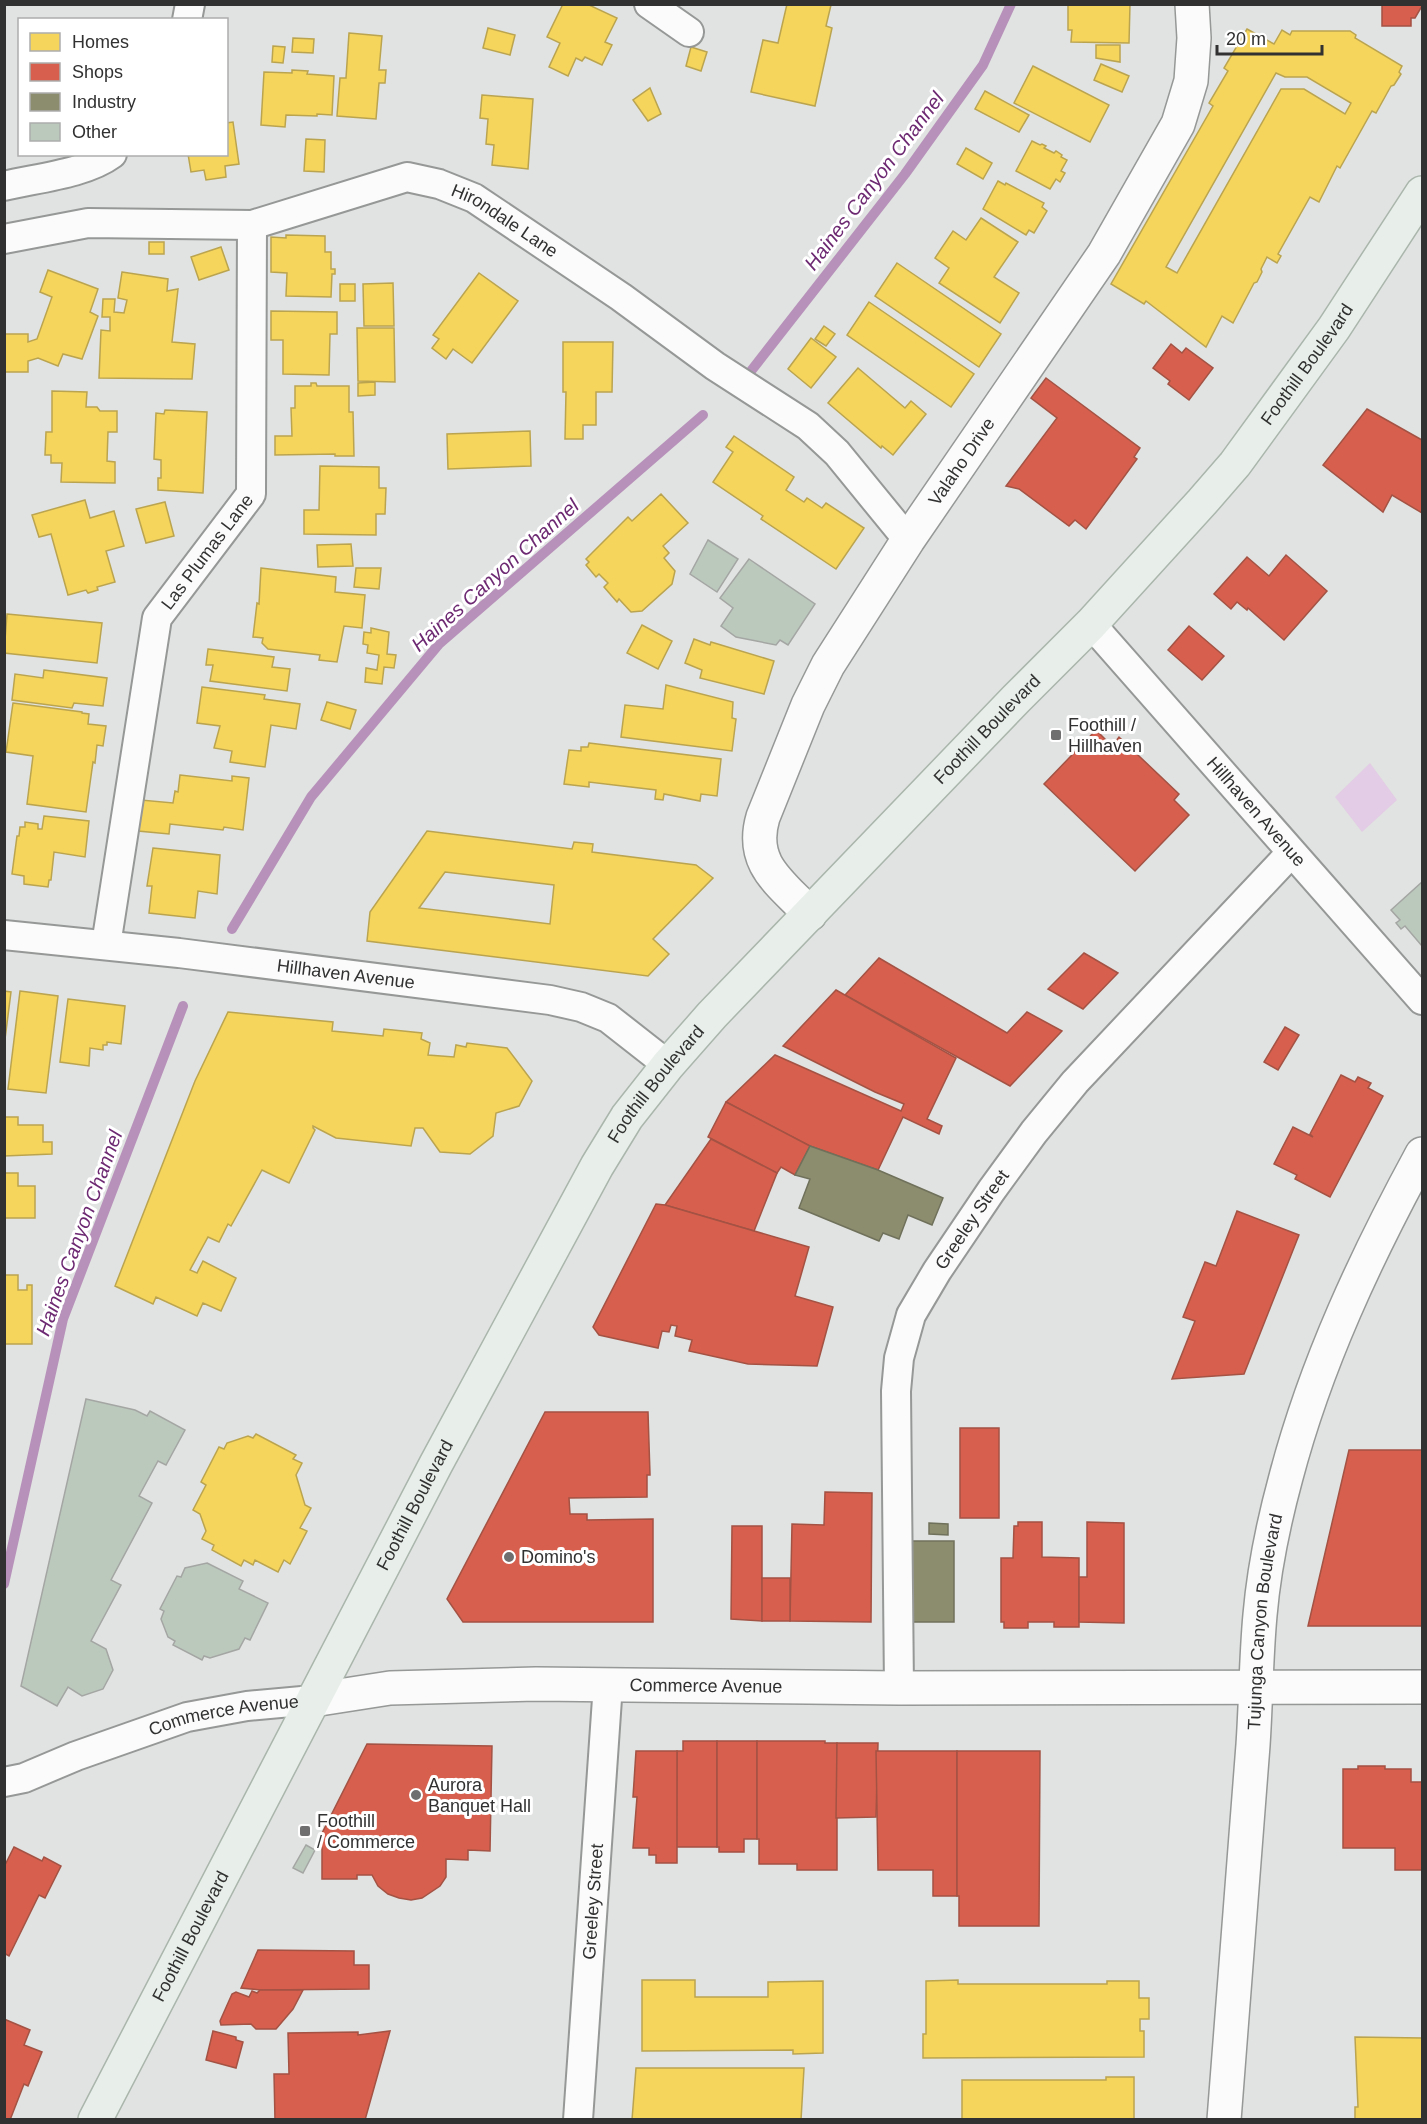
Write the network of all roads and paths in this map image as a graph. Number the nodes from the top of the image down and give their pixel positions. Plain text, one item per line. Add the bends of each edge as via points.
1 (649, 4) edge
2 (1192, 4) edge
3 (689, 33) dead end
4 (109, 156) edge
5 (4, 186) edge
6 (1422, 193) edge
7 (252, 225) junction
8 (4, 239) edge
9 (908, 540) junction
10 (1091, 624) junction
11 (1291, 853) junction
12 (810, 914) junction
13 (4, 935) edge
14 (106, 945) junction
15 (1422, 1000) edge
16 (668, 1065) junction
17 (1422, 1154) edge
18 (608, 1684) junction
19 (1257, 1687) junction
20 (1422, 1687) edge
21 (899, 1688) junction
22 (313, 1700) junction
23 (4, 1782) edge
24 (95, 2120) edge
25 (578, 2120) edge
26 (1224, 2120) edge

1 - 3 street
2 - 9 street, Valaho Drive via 1191,81 1178,124 1104,254
4 - 5 street via 84,168
6 - 10 main road, Foothill Boulevard via 1334,328 1234,464
7 - 8 street, Hirondale Lane via 88,223
7 - 9 street, Hirondale Lane via 407,177 474,198 808,426 837,453
7 - 14 street, Las Plumas Lane via 252,495 157,618
9 - 12 street, Valaho Drive via 828,665 808,705 758,833 764,863
10 - 11 street, Hillhaven Avenue
10 - 12 main road, Foothill Boulevard
11 - 15 street, Hillhaven Avenue
11 - 21 street, Greeley Street via 1068,1090 991,1191 911,1315 899,1358 896,1391
12 - 16 main road, Foothill Boulevard
13 - 14 street, Hillhaven Avenue
14 - 16 street, Hillhaven Avenue via 550,1000 608,1018
16 - 22 main road, Foothill Boulevard via 627,1117 597,1166
17 - 19 street, Tujunga Canyon Boulevard via 1348,1302 1306,1412 1286,1477 1265,1583
18 - 21 street, Commerce Avenue
18 - 22 street, Commerce Avenue via 390,1688
18 - 25 street, Greeley Street
19 - 20 street, Commerce Avenue
19 - 21 street, Commerce Avenue
19 - 26 street, Tujunga Canyon Boulevard
22 - 23 street, Commerce Avenue via 187,1717
22 - 24 main road, Foothill Boulevard

